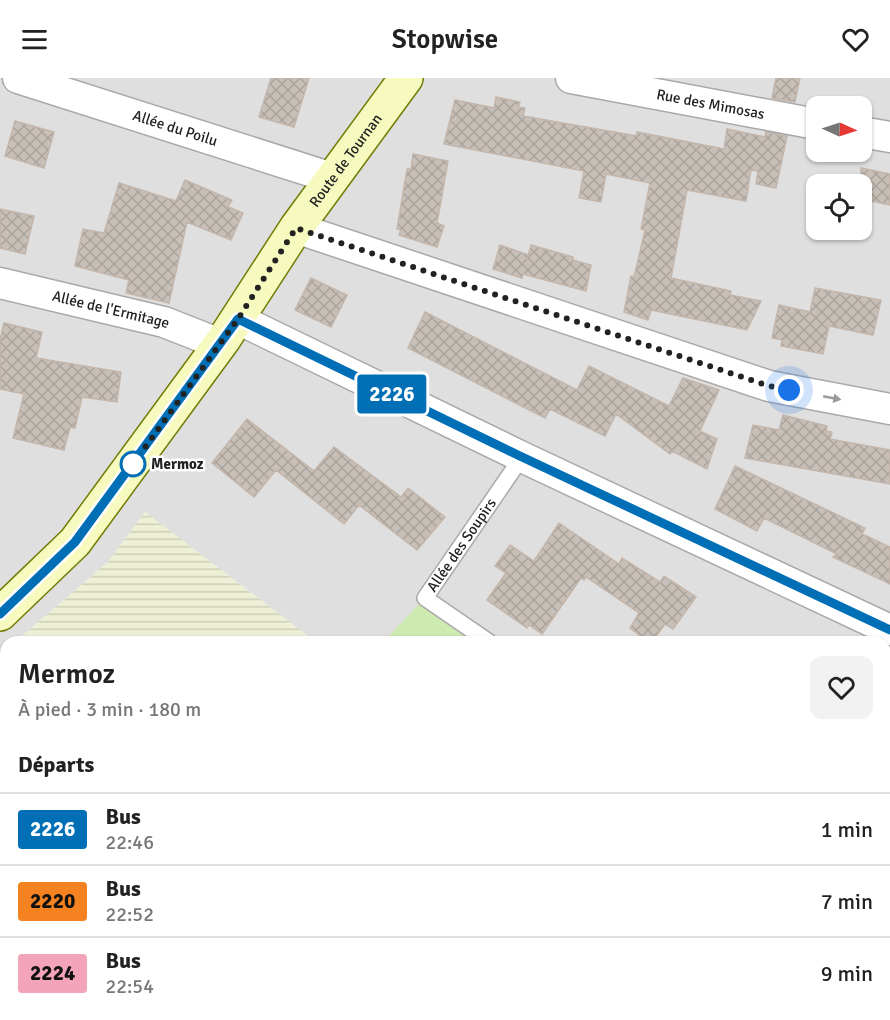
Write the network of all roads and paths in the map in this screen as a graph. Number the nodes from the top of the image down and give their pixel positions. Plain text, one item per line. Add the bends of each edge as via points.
1 (18, 78) edge
2 (406, 78) edge
3 (571, 78) edge
4 (806, 122) edge
5 (872, 134) edge
6 (890, 137) edge
7 (332, 178) junction
8 (296, 228) junction
9 (0, 283) edge
10 (229, 331) junction
11 (890, 409) edge
12 (522, 457) junction
13 (0, 614) edge
14 (890, 630) edge
15 (480, 636) edge

1 - 7 street, Allée du Poilu
2 - 7 main road, Route de Tournan
3 - 4 street, Rue des Mimosas
5 - 6 street
7 - 8 main road, Route de Tournan
8 - 10 main road, Route de Tournan
8 -> 11 street via 769,386
9 - 10 street, Allée de l'Ermitage via 164,322
10 - 12 street, Allée de l'Ermitage
10 - 13 main road, Route de Tournan via 75,542
12 - 14 street, Allée de l'Ermitage
12 - 15 lane, Allée des Soupirs via 425,598

